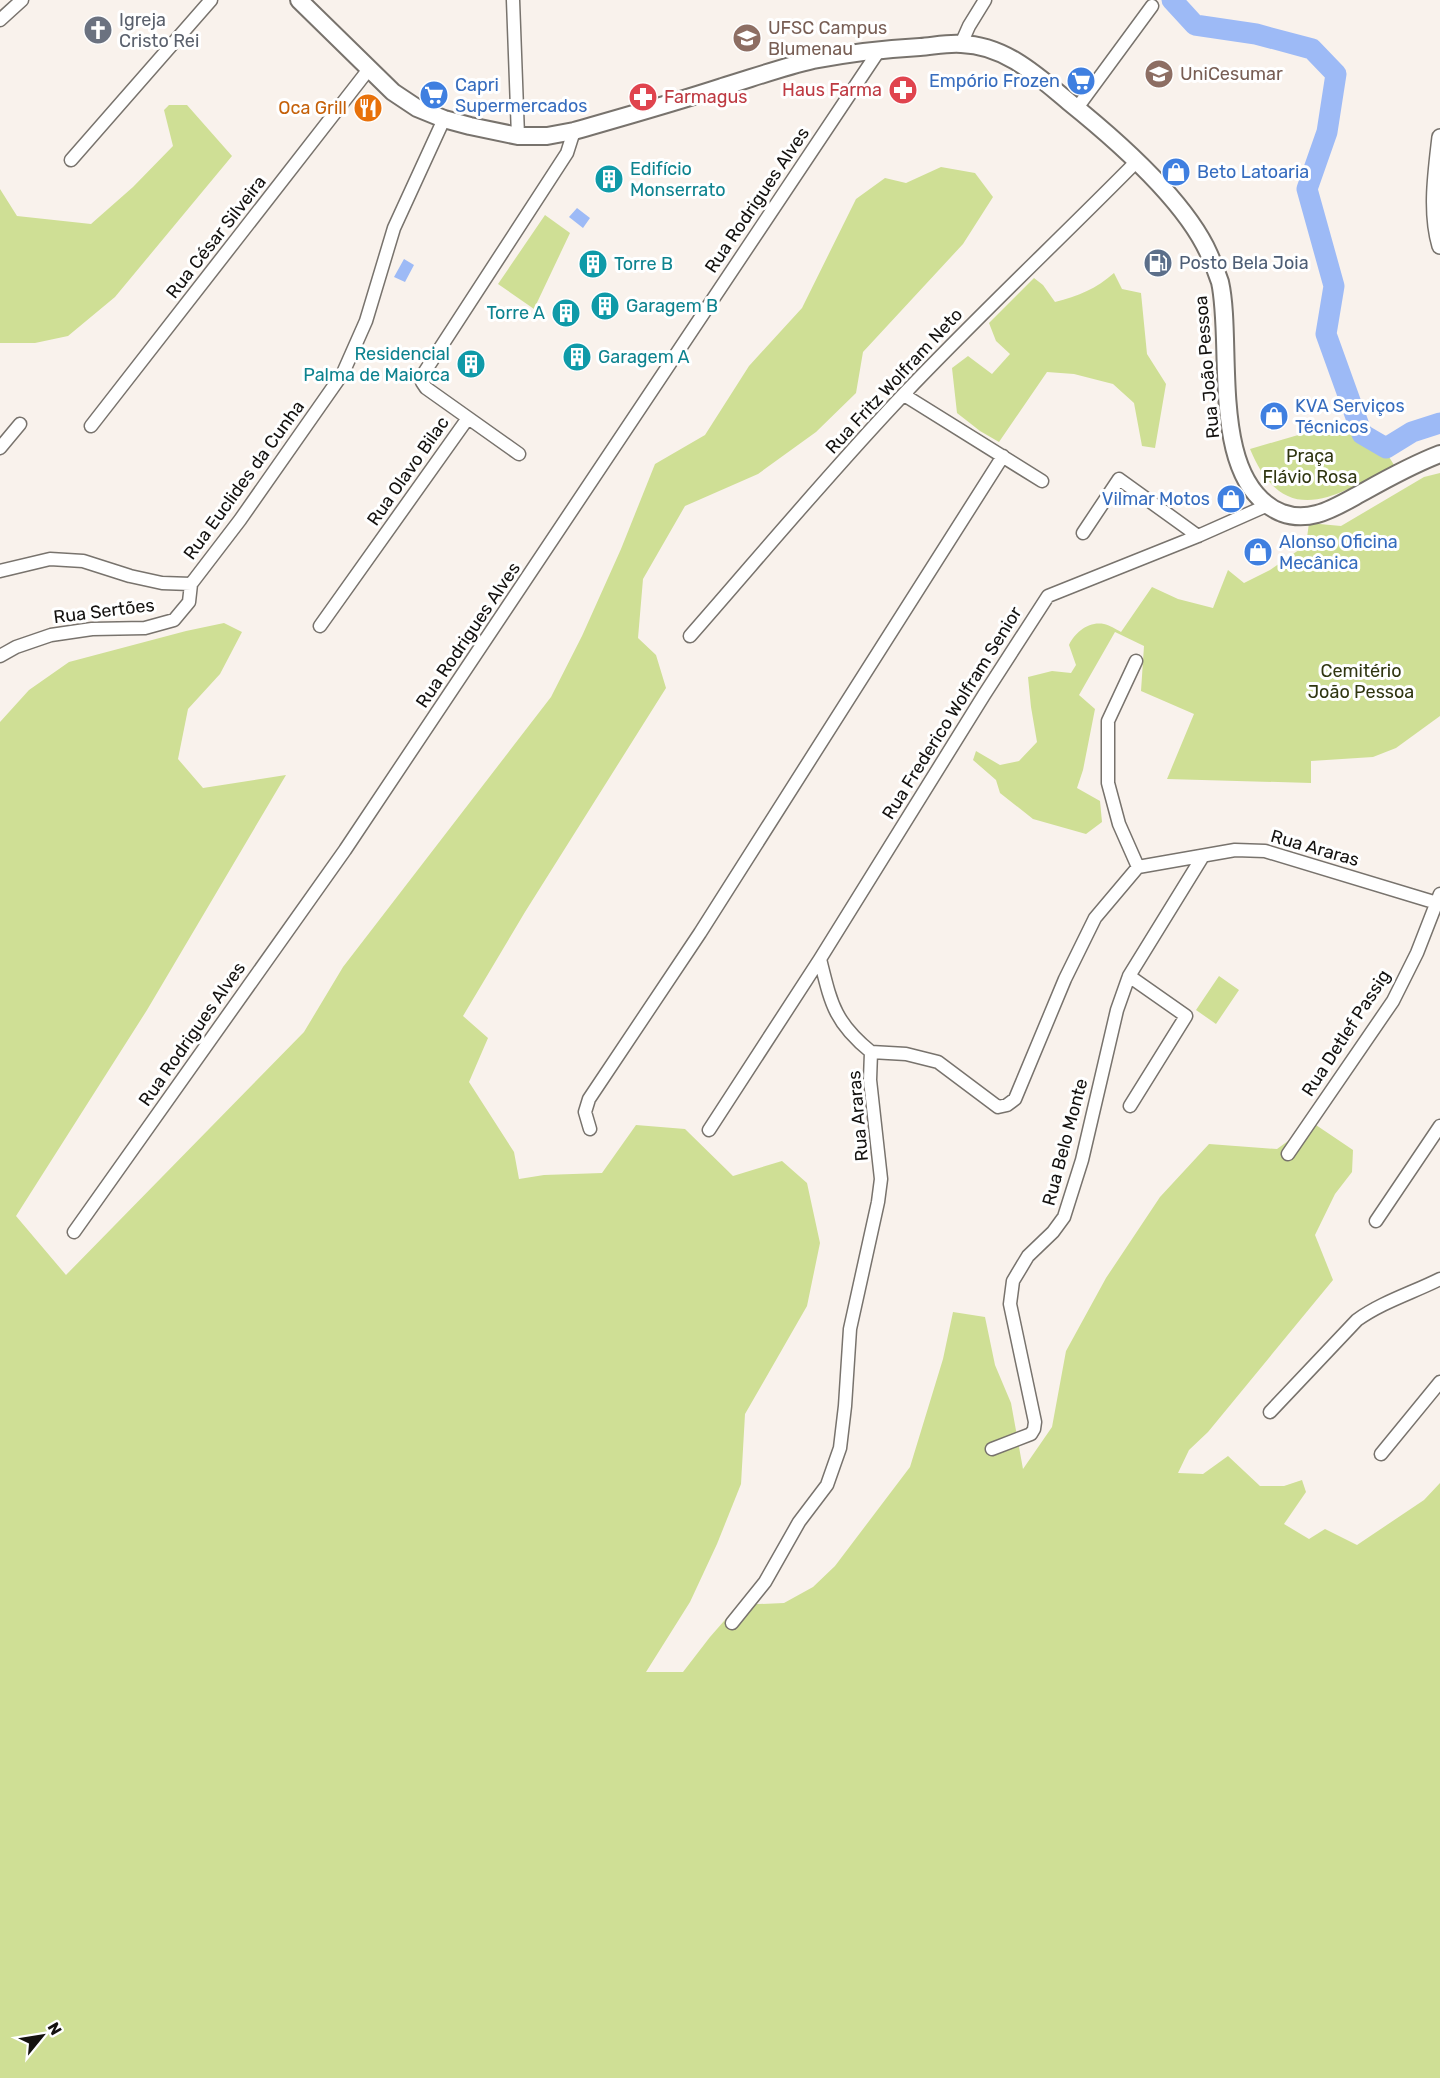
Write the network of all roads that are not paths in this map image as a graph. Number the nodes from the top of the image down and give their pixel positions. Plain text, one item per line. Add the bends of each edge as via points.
1 (22, 0) edge
2 (211, 0) edge
3 (513, 0) edge
4 (985, 0) edge
5 (307, 3) edge
6 (1152, 6) dead end
7 (0, 20) edge
8 (961, 44) junction
9 (880, 49) junction
10 (369, 69) junction
11 (1077, 108) junction
12 (444, 119) junction
13 (574, 131) junction
14 (518, 136) junction
15 (1440, 137) edge
16 (71, 160) dead end
17 (1136, 162) junction
18 (1438, 195) edge
19 (1440, 246) edge
20 (904, 395) junction
21 (468, 418) junction
22 (20, 424) dead end
23 (91, 426) dead end
24 (0, 448) edge
25 (519, 454) dead end
26 (1440, 454) edge
27 (1003, 456) junction
28 (1042, 481) dead end
29 (1268, 505) junction
30 (1083, 533) dead end
31 (1198, 536) junction
32 (20, 566) junction
33 (0, 570) edge
34 (0, 578) edge
35 (191, 584) junction
36 (320, 626) dead end
37 (690, 636) dead end
38 (0, 656) edge
39 (1136, 661) dead end
40 (1203, 856) junction
41 (1138, 867) junction
42 (1438, 899) edge
43 (820, 959) junction
44 (1129, 976) junction
45 (871, 1052) junction
46 (1130, 1106) dead end
47 (1440, 1126) edge
48 (590, 1130) dead end
49 (709, 1130) dead end
50 (1288, 1154) dead end
51 (1376, 1221) dead end
52 (74, 1232) dead end
53 (1440, 1279) edge
54 (1440, 1382) edge
55 (1270, 1412) dead end
56 (992, 1449) dead end
57 (1381, 1454) dead end
58 (732, 1623) dead end

1 - 7 street
2 - 16 street
3 - 14 street
4 - 8 street
5 - 10 main road, Rua João Pessoa
6 - 11 street
8 - 9 main road, Rua João Pessoa
8 - 11 main road, Rua João Pessoa via 1021,63
9 - 13 main road, Rua João Pessoa via 803,63
9 - 52 street, Rua Rodrigues Alves via 345,850
10 - 12 main road, Rua João Pessoa via 402,99
10 - 23 street, Rua César Silveira
11 - 17 main road, Rua João Pessoa
12 - 14 main road, Rua João Pessoa
12 - 35 street, Rua Euclides da Cunha via 394,228 366,321 343,373
13 - 14 main road, Rua João Pessoa
13 - 21 street, Rua Olavo Bilac via 567,153 422,376 426,388
15 - 18 street
17 - 20 street, Rua Fritz Wolfram Neto
17 - 29 main road, Rua João Pessoa via 1186,216 1209,253 1220,282 1230,434 1244,475
18 - 19 street
20 - 27 street
20 - 37 street, Rua Fritz Wolfram Neto
21 - 25 street
21 - 36 street, Rua Olavo Bilac
22 - 24 street
26 - 29 main road, Rua João Pessoa via 1318,514 1282,514
27 - 28 street
27 - 48 street via 706,923 589,1099 585,1112
29 - 31 street, Rua Frederico Wolfram Senior
30 - 31 street via 1119,479
31 - 43 street, Rua Frederico Wolfram Senior via 1048,596
32 - 33 street, Rua Euclides da Cunha
32 - 34 street
32 - 35 street, Rua Euclides da Cunha via 50,559 83,561 162,583
35 - 38 street, Rua Sertões via 189,602 174,620 145,628 51,635
39 - 41 street via 1108,721 1108,783 1119,824
40 - 41 street, Rua Araras
40 - 42 street, Rua Araras via 1234,850 1265,851
40 - 44 street, Rua Belo Monte
41 - 45 street, Rua Araras via 1095,918 1015,1099 1007,1105 998,1107 938,1062 906,1053
42 - 50 street, Rua Detlef Passig via 1393,1001
43 - 45 street via 832,1006 851,1036
43 - 49 street, Rua Frederico Wolfram Senior
44 - 46 street via 1186,1016
44 - 56 street, Rua Belo Monte via 1065,1217 1028,1256 1013,1281 1010,1304 1035,1429
45 - 58 street, Rua Araras via 870,1080 881,1179 850,1329 840,1448 827,1485 799,1522 765,1582
47 - 51 street
53 - 55 street via 1374,1308 1357,1320
54 - 57 street

